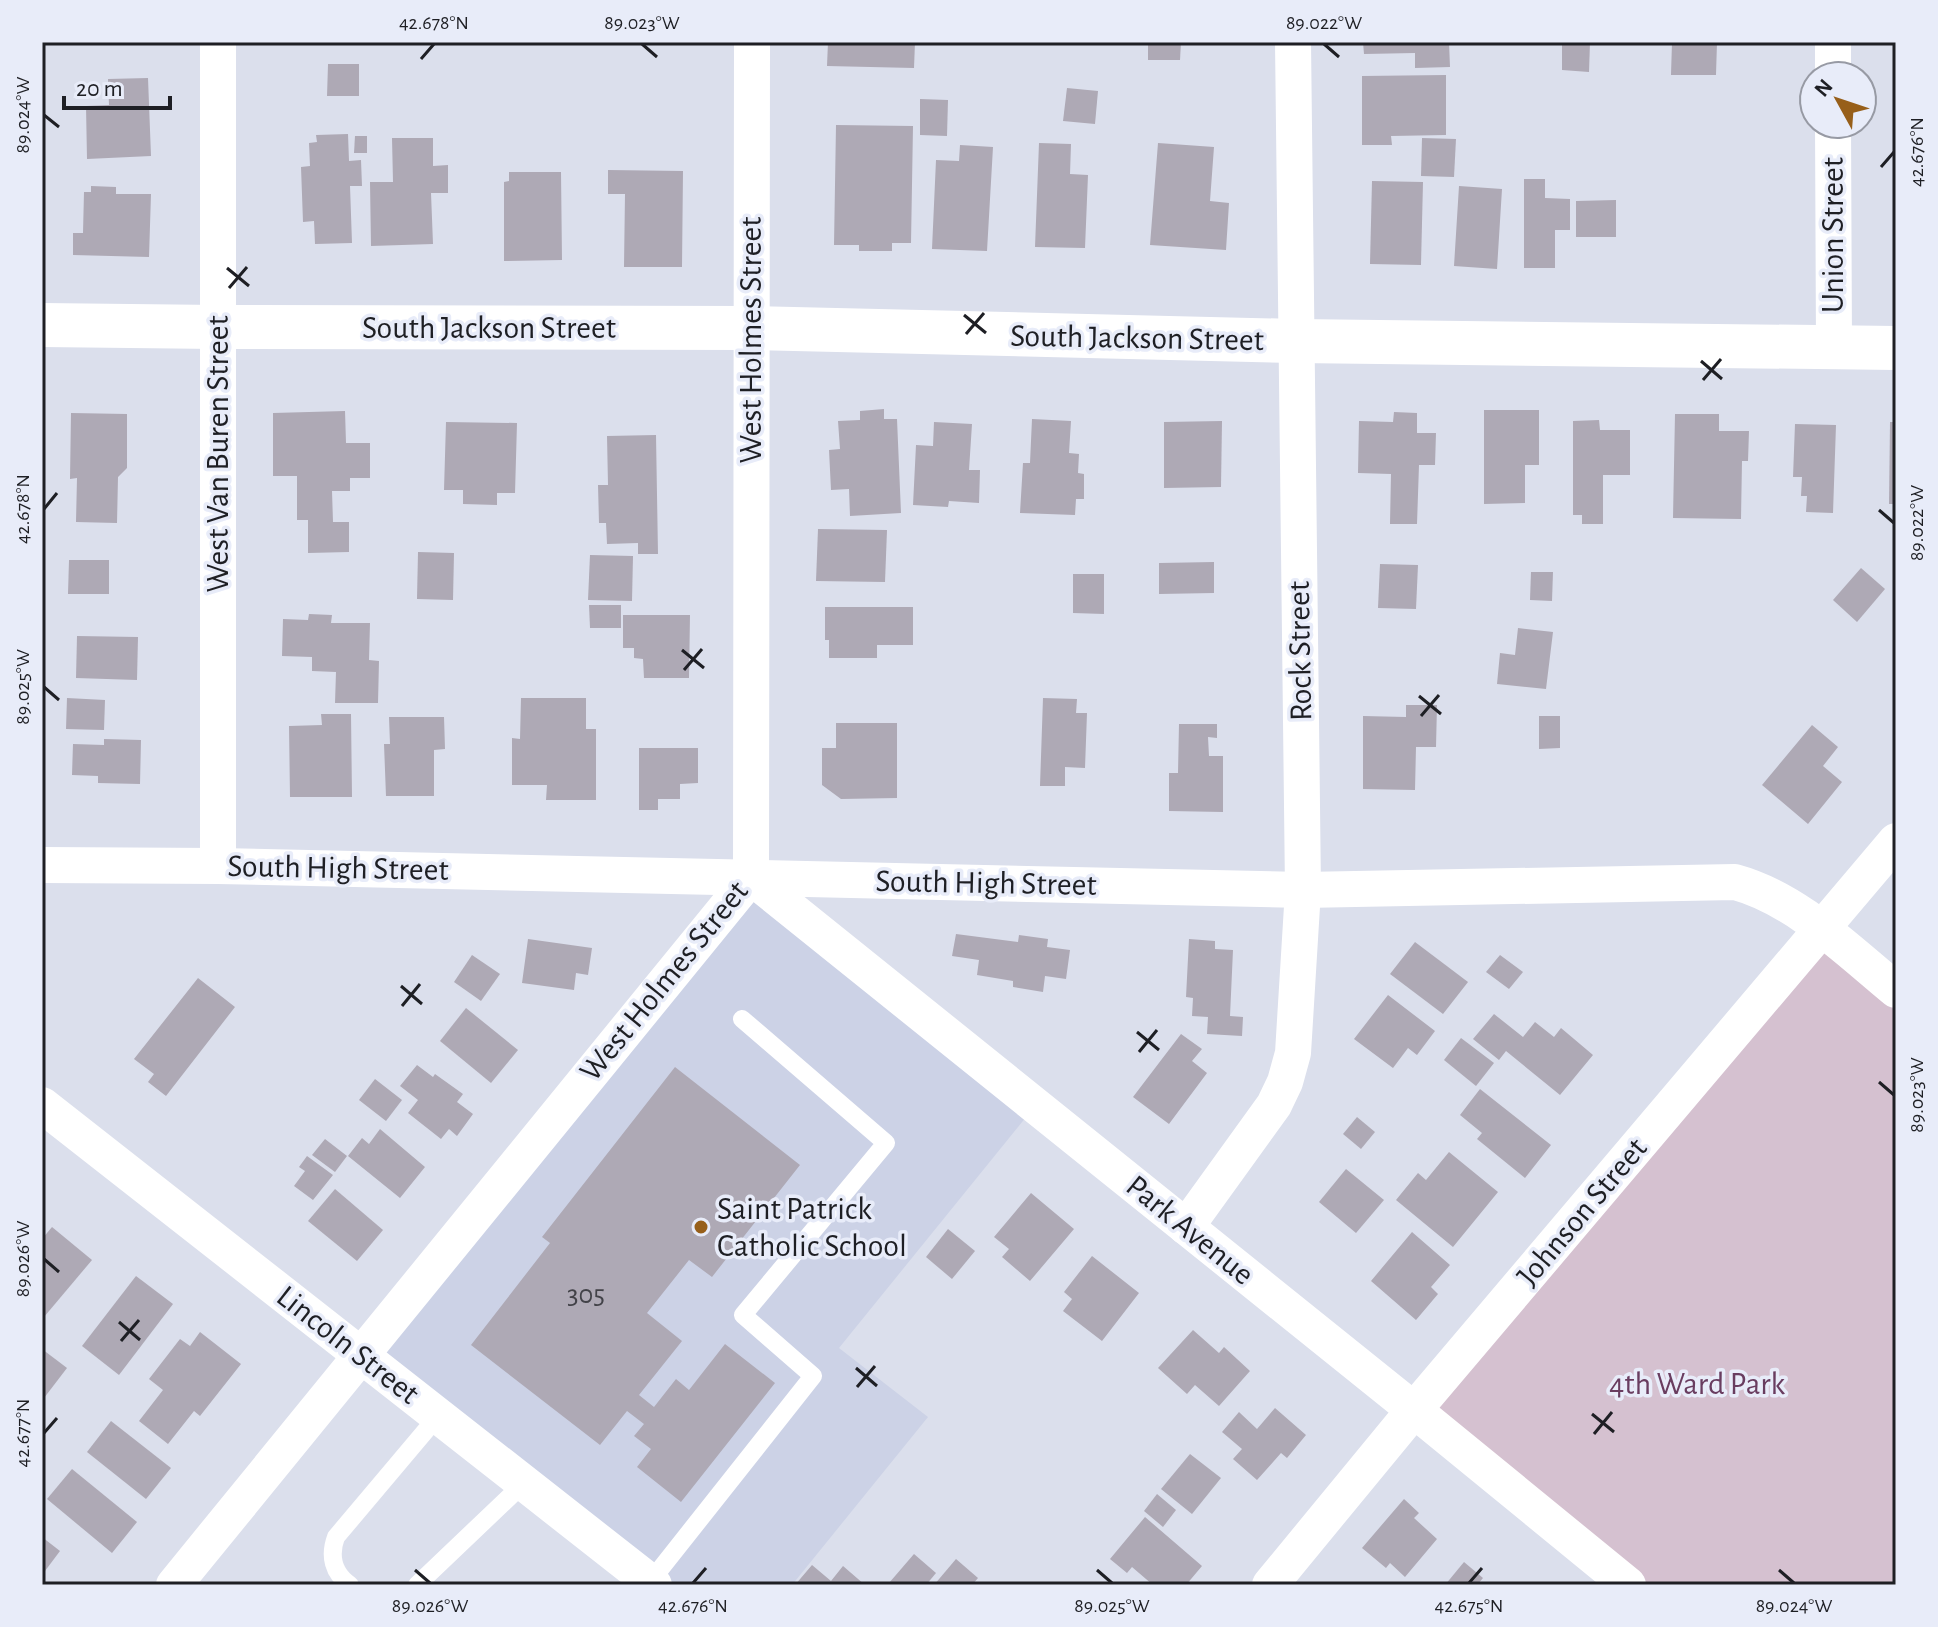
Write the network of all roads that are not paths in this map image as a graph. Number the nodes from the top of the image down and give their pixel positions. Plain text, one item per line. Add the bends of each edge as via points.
1 (218, 42) edge
2 (752, 42) edge
3 (1293, 42) edge
4 (1833, 140) edge
5 (42, 325) edge
6 (218, 327) junction
7 (751, 328) junction
8 (1296, 341) junction
9 (1834, 346) junction
10 (1896, 348) edge
11 (1896, 841) edge
12 (42, 865) edge
13 (218, 866) junction
14 (751, 877) junction
15 (1303, 890) junction
16 (1821, 929) junction
17 (1896, 990) edge
18 (742, 1019) dead end
19 (42, 1105) edge
20 (1186, 1227) junction
21 (361, 1355) junction
22 (1414, 1410) junction
23 (438, 1416) junction
24 (524, 1483) junction
25 (652, 1584) edge
26 (174, 1585) edge
27 (350, 1585) edge
28 (417, 1585) edge
29 (1270, 1585) edge
30 (1628, 1585) edge

1 - 6 street, West Van Buren Street
2 - 7 street, West Holmes Street
3 - 8 street, Rock Street
4 - 9 street, Union Street
5 - 6 street, South Jackson Street
6 - 7 street, South Jackson Street
6 - 13 street, West Van Buren Street
7 - 8 street, South Jackson Street
7 - 14 street, West Holmes Street
8 - 9 street, South Jackson Street
8 - 15 street, Rock Street
9 - 10 street, South Jackson Street
11 - 16 street, Johnson Street
12 - 13 street, South High Street
13 - 14 street, South High Street
14 - 15 street, South High Street
14 - 20 street, Park Avenue
14 - 21 street, West Holmes Street
15 - 16 street, South High Street via 1735,882 1780,900
15 - 20 street, Rock Street via 1293,1053 1285,1082
16 - 17 street, South High Street
16 - 22 street, Johnson Street
18 - 25 lane via 886,1143 743,1315 813,1376
19 - 21 street, Lincoln Street
20 - 22 street, Park Avenue
21 - 23 street, Lincoln Street
21 - 26 street, West Holmes Street
22 - 29 street, Johnson Street
22 - 30 street, Park Avenue
23 - 24 street, Lincoln Street
23 - 27 lane via 336,1537 334,1564
24 - 25 street, Lincoln Street
24 - 28 lane

